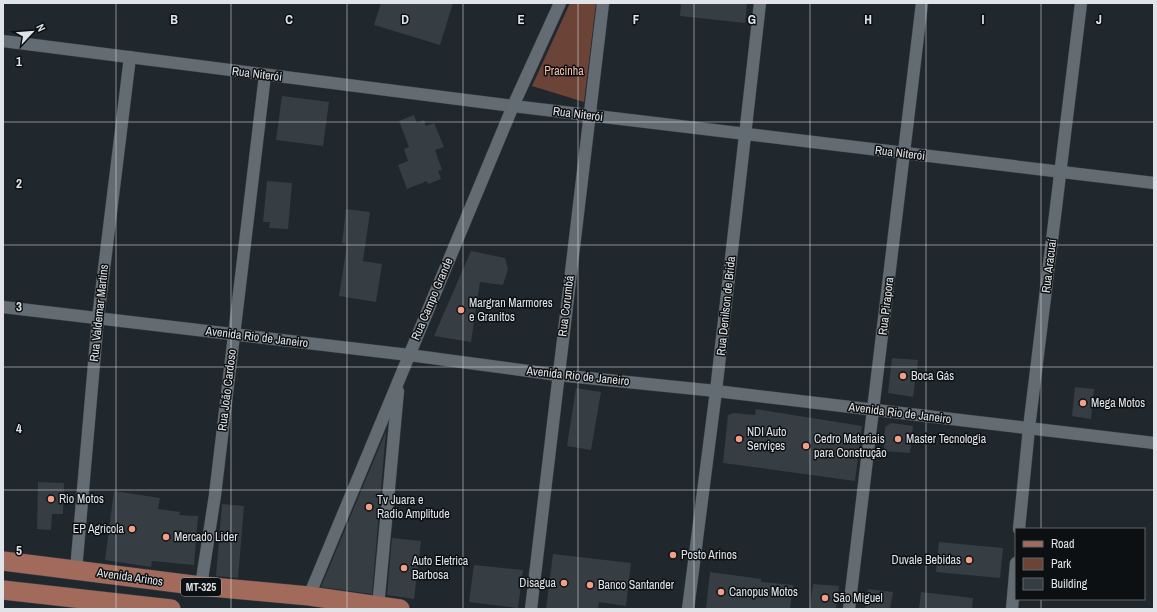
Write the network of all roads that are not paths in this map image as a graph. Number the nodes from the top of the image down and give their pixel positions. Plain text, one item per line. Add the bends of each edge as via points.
1 (560, 3) edge
2 (603, 3) edge
3 (760, 3) edge
4 (922, 3) edge
5 (1081, 3) edge
6 (3, 41) edge
7 (130, 57) junction
8 (265, 74) junction
9 (513, 106) junction
10 (590, 115) junction
11 (745, 134) junction
12 (903, 153) junction
13 (1060, 172) junction
14 (1154, 183) edge
15 (3, 307) edge
16 (98, 318) junction
17 (233, 334) junction
18 (409, 355) junction
19 (558, 375) junction
20 (399, 380) junction
21 (716, 391) junction
22 (874, 410) junction
23 (1029, 428) junction
24 (1154, 443) edge
25 (1019, 528) edge
26 (3, 561) edge
27 (76, 570) junction
28 (1015, 574) edge
29 (201, 586) junction
30 (3, 590) edge
31 (309, 596) junction
32 (378, 607) junction
33 (171, 609) edge
34 (400, 609) edge
35 (531, 609) edge
36 (688, 609) edge
37 (849, 609) edge
38 (1012, 609) edge

1 - 9 street, Rua Campo Grande
2 - 10 street, Rua Corumbá
3 - 11 street, Rua Denilson de Brida
4 - 12 street, Rua Pirapora
5 - 13 street, Rua Aracuaí
6 - 7 street, Rua Niterói
7 - 8 street, Rua Niterói
7 - 16 street, Rua Valdemar Martins
8 - 9 street, Rua Niterói
8 - 17 street, Rua João Cardoso
9 - 10 street, Rua Niterói
9 - 18 street, Rua Campo Grande
10 - 11 street, Rua Niterói
10 - 19 street, Rua Corumbá
11 - 12 street, Rua Niterói
11 - 21 street, Rua Denilson de Brida
12 - 13 street, Rua Niterói
12 - 22 street, Rua Pirapora
13 - 14 street, Rua Niterói
13 - 23 street, Rua Aracuaí
15 - 16 street, Avenida Rio de Janeiro
16 - 17 street, Avenida Rio de Janeiro
16 - 27 street, Rua Valdemar Martins
17 - 18 street, Avenida Rio de Janeiro
17 - 29 street, Rua João Cardoso via 215,495
18 - 19 street, Avenida Rio de Janeiro
18 - 20 street, Rua Campo Grande
19 - 21 street, Avenida Rio de Janeiro
19 - 35 street, Rua Corumbá
20 - 31 street, Rua Campo Grande
20 - 32 street
21 - 22 street, Avenida Rio de Janeiro
21 - 36 street, Rua Denilson de Brida
22 - 23 street, Avenida Rio de Janeiro
22 - 37 street, Rua Pirapora
23 - 24 street, Avenida Rio de Janeiro
23 - 25 street, Rua Aracuaí
26 - 27 main road, Avenida Arinos / MT-325
27 - 29 main road, Avenida Arinos / MT-325
28 - 38 street
29 - 31 main road, Avenida Arinos / MT-325
30 - 33 main road, MT-325
31 - 32 main road, Avenida Arinos / MT-325
32 - 34 main road, Avenida Arinos / MT-325

